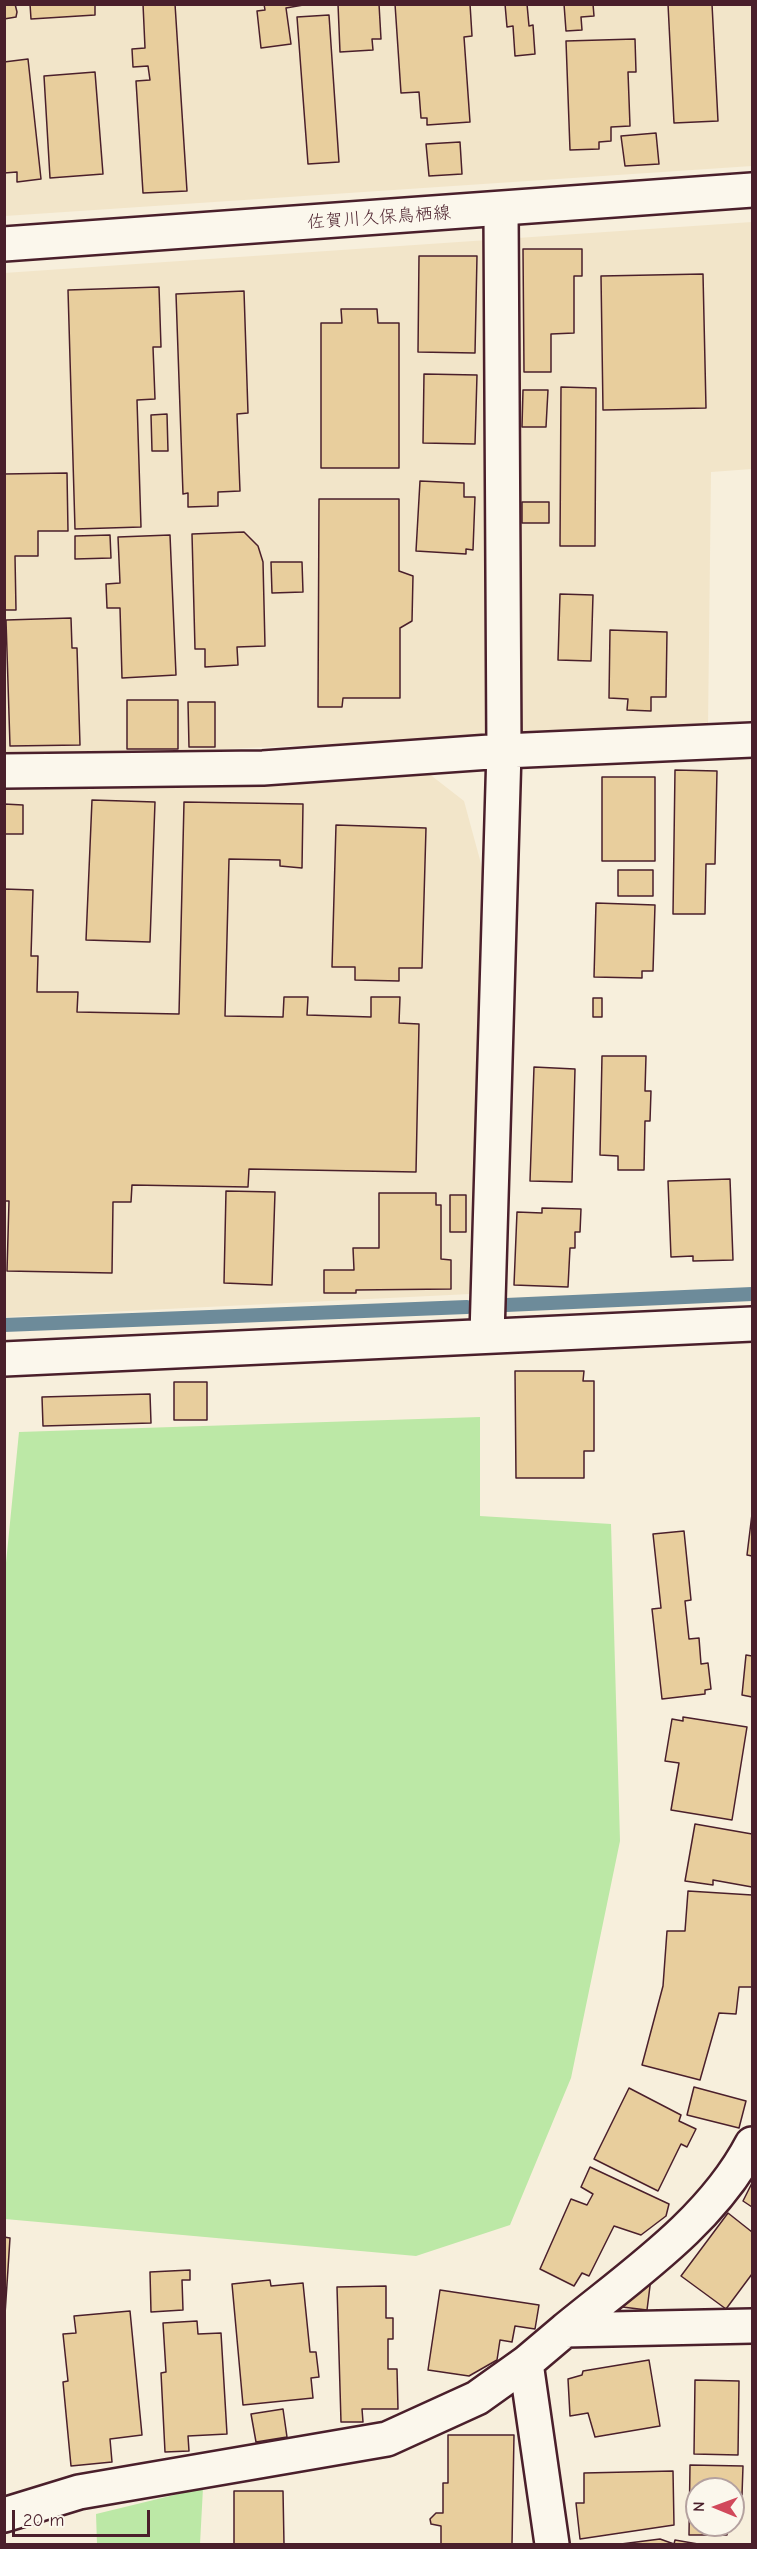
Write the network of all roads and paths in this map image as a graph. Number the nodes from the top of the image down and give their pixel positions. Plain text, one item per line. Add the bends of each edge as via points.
1 (753, 190) edge
2 (501, 210) junction
3 (4, 244) edge
4 (753, 740) edge
5 (504, 751) junction
6 (4, 771) edge
7 (753, 1324) edge
8 (487, 1335) junction
9 (4, 1359) edge
10 (753, 2144) edge
11 (753, 2326) edge
12 (565, 2330) junction
13 (526, 2363) junction
14 (4, 2515) edge
15 (552, 2544) edge

1 - 2 street, 佐賀川久保鳥栖線
2 - 3 street, 佐賀川久保鳥栖線
2 - 5 street
4 - 5 street
5 - 6 street via 263,768
5 - 8 street
7 - 8 street
8 - 9 street
10 - 12 street via 738,2172 684,2232
11 - 12 street
12 - 13 street
13 - 14 street via 477,2398 387,2439 79,2492
13 - 15 street

